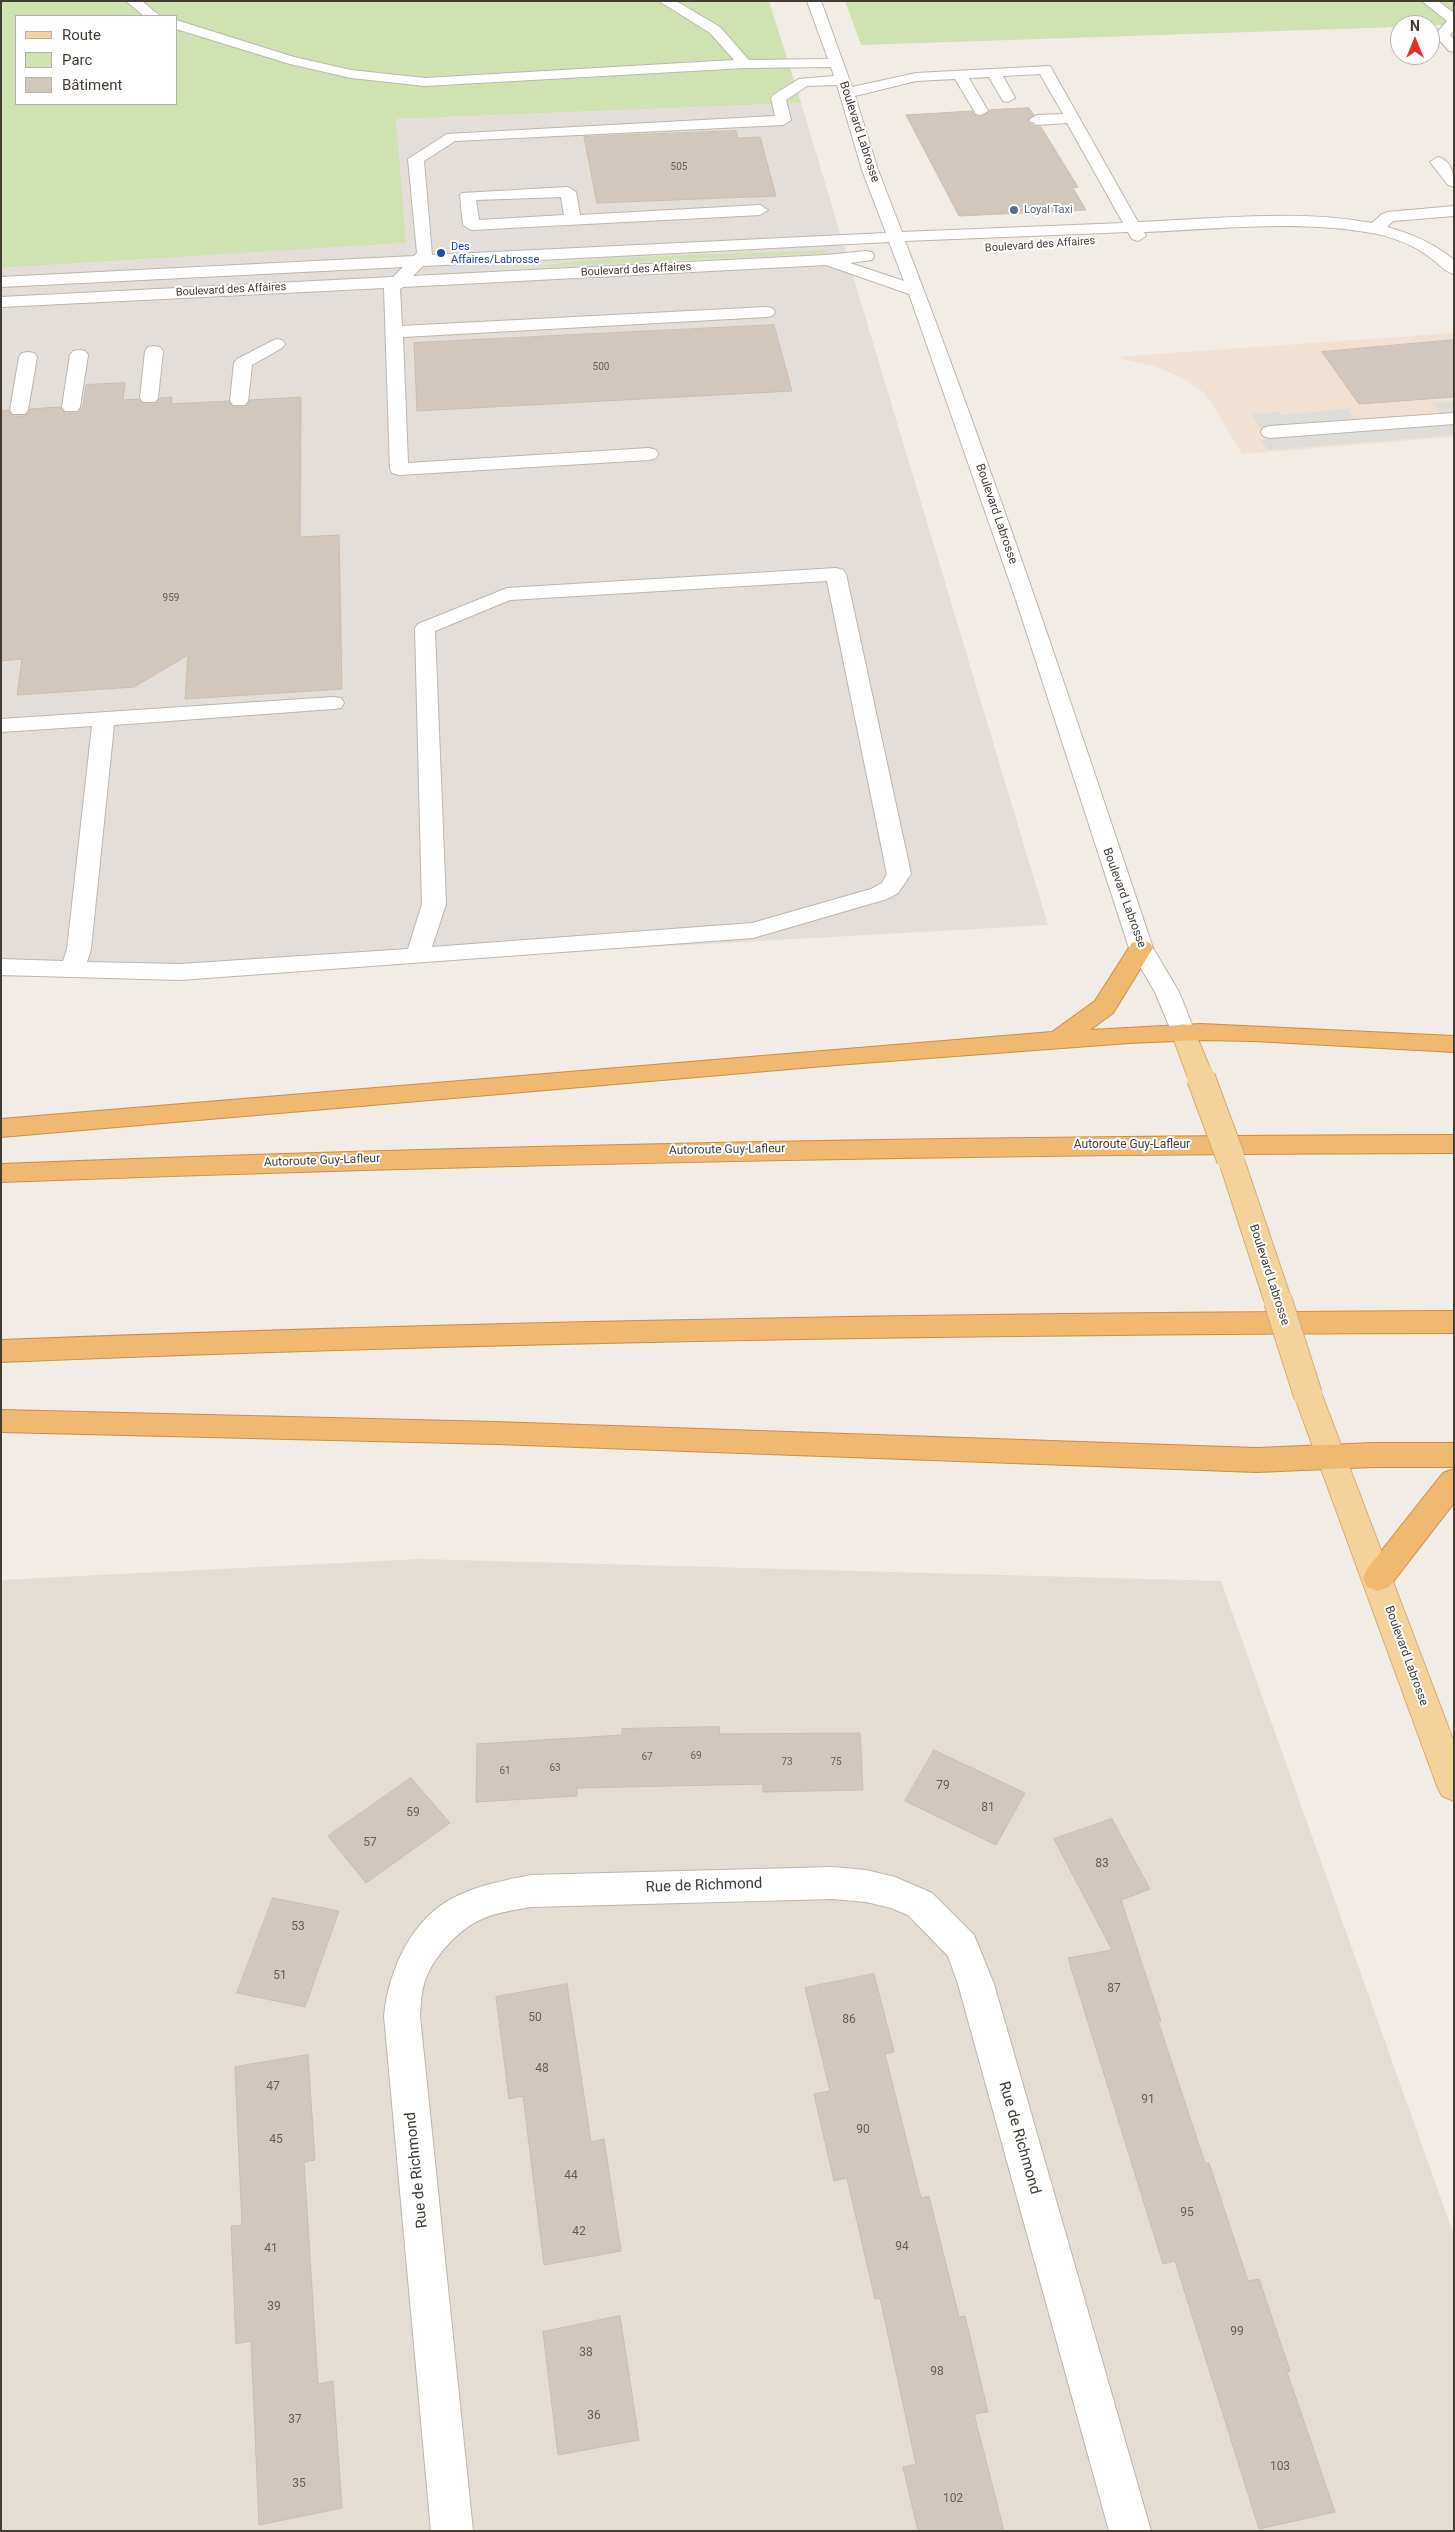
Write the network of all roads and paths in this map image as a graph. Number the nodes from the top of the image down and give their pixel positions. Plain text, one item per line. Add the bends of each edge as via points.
1 (133, 1) edge
2 (666, 1) edge
3 (814, 1) edge
4 (1429, 1) edge
5 (152, 15) edge
6 (1454, 21) edge
7 (178, 25) edge
8 (1454, 48) edge
9 (836, 63) junction
10 (745, 64) junction
11 (993, 72) junction
12 (960, 74) junction
13 (1054, 85) junction
14 (845, 86) junction
15 (1036, 86) dead end
16 (1019, 87) dead end
17 (981, 111) dead end
18 (1072, 118) junction
19 (1037, 120) dead end
20 (1438, 162) dead end
21 (1104, 176) junction
22 (1084, 177) dead end
23 (1454, 182) edge
24 (760, 210) dead end
25 (1454, 211) edge
26 (639, 217) junction
27 (573, 220) junction
28 (1375, 229) junction
29 (1135, 231) junction
30 (895, 237) junction
31 (646, 249) junction
32 (961, 250) dead end
33 (922, 252) dead end
34 (902, 254) junction
35 (826, 260) junction
36 (418, 261) junction
37 (1454, 269) edge
38 (1, 282) edge
39 (396, 282) junction
40 (916, 291) junction
41 (1, 302) edge
42 (766, 312) dead end
43 (394, 332) junction
44 (276, 344) dead end
45 (154, 351) dead end
46 (79, 354) dead end
47 (28, 357) dead end
48 (149, 398) dead end
49 (239, 401) dead end
50 (1393, 404) dead end
51 (71, 407) dead end
52 (19, 410) dead end
53 (1454, 418) edge
54 (1405, 422) junction
55 (1270, 432) dead end
56 (649, 454) dead end
57 (332, 703) dead end
58 (104, 719) junction
59 (1, 726) edge
60 (1140, 948) junction
61 (419, 956) junction
62 (1, 967) edge
63 (73, 968) junction
64 (1183, 1032) junction
65 (1060, 1039) junction
66 (1454, 1044) edge
67 (1, 1128) edge
68 (1454, 1144) edge
69 (1, 1173) edge
70 (1454, 1322) edge
71 (1, 1351) edge
72 (1, 1421) edge
73 (1454, 1455) edge
74 (1332, 1459) junction
75 (1454, 1481) edge
76 (1378, 1578) junction
77 (1454, 1786) edge
78 (452, 2531) edge
79 (1130, 2531) edge

1 - 5 street
2 - 10 street via 715,30
3 - 9 street, Boulevard Labrosse
4 - 6 street
6 - 8 street via 1442,35
7 - 10 street via 290,60 351,74 425,82
9 - 10 street
9 - 14 street, Boulevard Labrosse
11 - 12 street
11 - 13 street via 1045,69
11 - 16 street via 1005,93
12 - 14 street
12 - 17 street
13 - 15 street
13 - 18 street
14 - 30 street, Boulevard Labrosse via 870,170
14 - 36 street via 804,82 778,98 783,120 452,137 416,159 425,254
18 - 19 street
18 - 21 street
20 - 23 street
21 - 22 street
21 - 29 street
24 - 26 street
25 - 28 street via 1396,215 1383,220
26 - 27 street
26 - 31 street
27 - 27 street via 471,225 468,196 568,192
28 - 29 street, Boulevard des Affaires via 1323,222 1268,222
28 - 37 street, Boulevard des Affaires via 1417,242
29 - 30 street, Boulevard des Affaires
29 - 32 street, Boulevard des Affaires
30 - 31 street, Boulevard des Affaires
30 - 34 street, Boulevard Labrosse
31 - 36 street, Boulevard des Affaires
33 - 34 street, Boulevard des Affaires
34 - 35 street, Boulevard des Affaires
34 - 40 street, Boulevard Labrosse
35 - 39 street, Boulevard des Affaires
35 - 40 street
36 - 38 street, Boulevard des Affaires
36 - 39 street
39 - 41 street, Boulevard des Affaires
39 - 43 street via 392,288
40 - 60 street, Boulevard Labrosse via 1026,600
42 - 43 street
43 - 56 street via 399,469
44 - 49 street via 242,363
45 - 48 street
46 - 51 street
47 - 52 street
50 - 54 street
53 - 54 street
54 - 55 street
57 - 58 street
58 - 59 street
58 - 63 street via 79,950
60 - 64 street, Boulevard Labrosse via 1166,992
60 - 65 highway via 1104,1007
61 - 61 street via 753,930 879,894 890,888 899,874 836,574 507,594 425,628 434,904
61 - 63 street via 206,971
62 - 63 street
64 - 65 highway
64 - 66 highway
64 - 74 main road, Boulevard Labrosse, bridge via 1231,1158
65 - 67 highway
68 - 69 highway, Autoroute Guy-Lafleur via 672,1151
70 - 71 highway via 736,1327
72 - 74 highway via 486,1433 1257,1460
73 - 74 highway via 1372,1455
74 - 76 main road, Boulevard Labrosse
75 - 76 highway
76 - 77 main road, Boulevard Labrosse
78 - 79 street, Rue de Richmond via 402,2016 408,1980 423,1950 443,1927 466,1909 498,1897 531,1891 833,1883 866,1886 895,1893 920,1904 962,1946 976,1984

